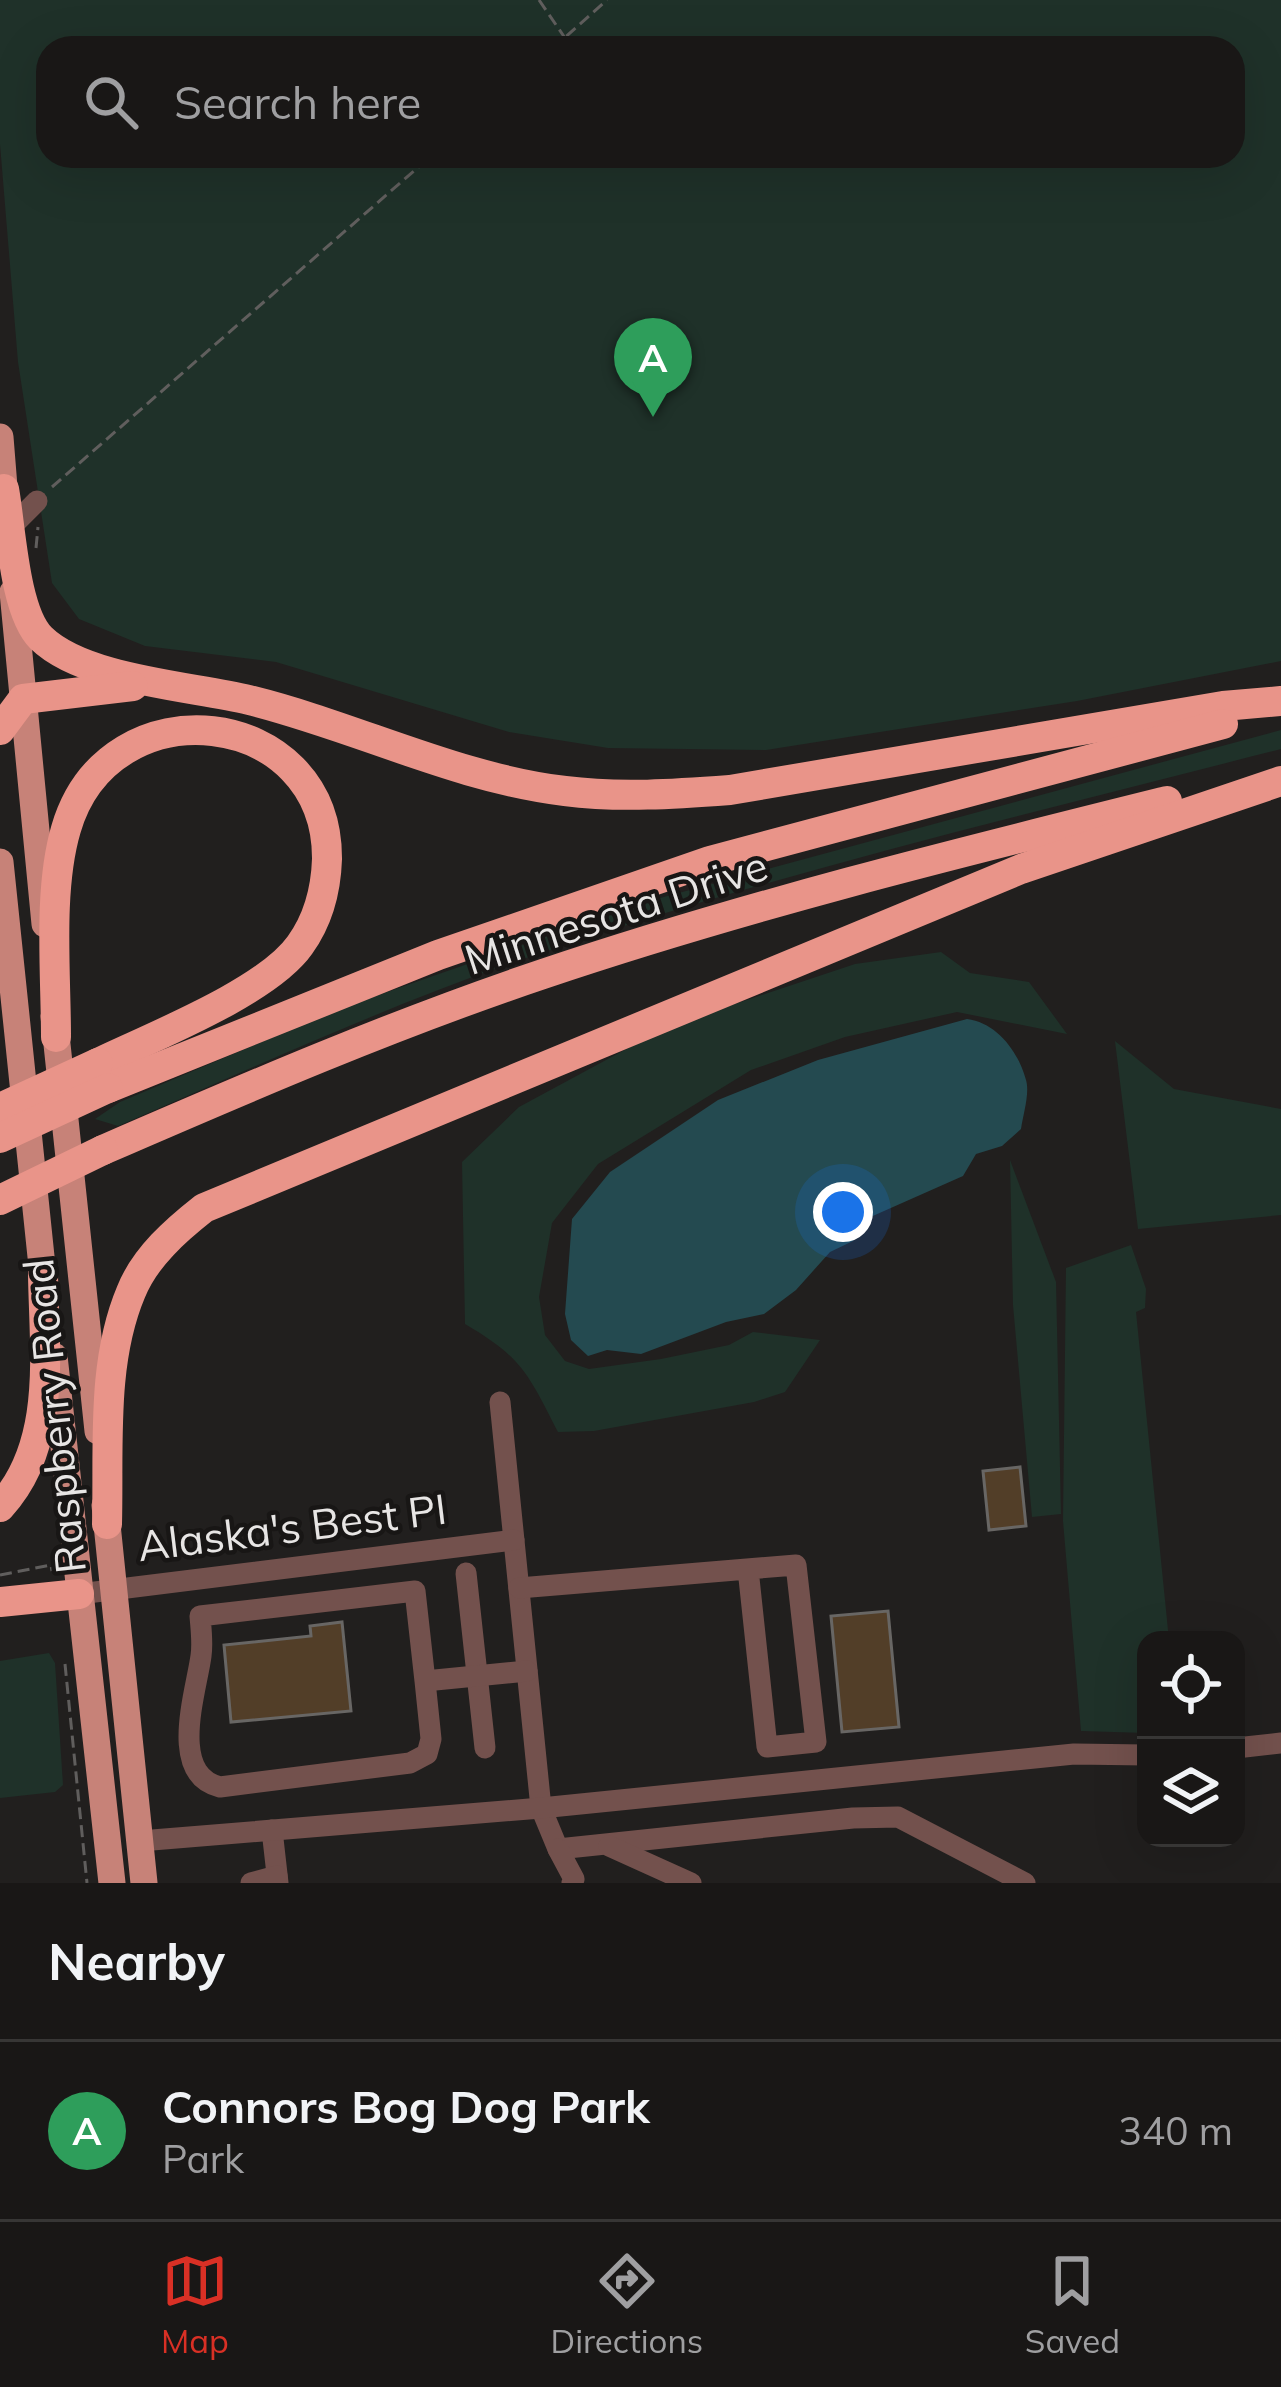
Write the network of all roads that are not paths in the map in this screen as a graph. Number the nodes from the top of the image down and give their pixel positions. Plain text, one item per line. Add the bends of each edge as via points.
1 (0, 437) edge
2 (4, 489) junction
3 (38, 499) road end
4 (11, 526) junction
5 (163, 684) junction
6 (22, 699) junction
7 (1281, 704) edge
8 (0, 730) edge
9 (1281, 777) edge
10 (0, 862) edge
11 (56, 1037) junction
12 (103, 1076) junction
13 (0, 1108) edge
14 (0, 1138) edge
15 (0, 1200) edge
16 (43, 1274) junction
17 (500, 1402) dead end
18 (0, 1507) edge
19 (107, 1524) junction
20 (514, 1540) junction
21 (748, 1570) junction
22 (466, 1573) dead end
23 (114, 1587) junction
24 (519, 1588) junction
25 (79, 1594) junction
26 (0, 1602) edge
27 (527, 1671) junction
28 (478, 1677) junction
29 (425, 1681) junction
30 (1281, 1743) edge
31 (1245, 1747) edge
32 (485, 1748) dead end
33 (1137, 1755) edge
34 (541, 1808) junction
35 (272, 1830) junction
36 (140, 1841) junction
37 (608, 1846) junction
38 (558, 1849) junction
39 (277, 1879) edge
40 (112, 1883) edge
41 (144, 1883) edge
42 (251, 1883) edge
43 (572, 1883) edge
44 (691, 1883) edge
45 (1025, 1883) edge

1 - 2 main road, Raspberry Road
2 - 4 highway
2 - 6 main road, Raspberry Road
3 - 4 street
4 - 5 highway via 36,633 80,661
5 - 6 highway
5 - 7 highway via 250,700 464,769 564,791 659,794 730,790 1223,706
6 - 8 highway
6 - 11 main road, Raspberry Road
7 - 12 highway, Minnesota Drive via 710,861
9 - 15 highway, Minnesota Drive, bridge via 929,861 541,974 314,1061
9 - 19 highway via 1021,868 204,1208 164,1243 131,1290 112,1368
10 - 16 main road, Raspberry Road
11 - 12 highway via 59,859 90,779 123,749 172,731 219,730 291,770 316,810 327,850 315,920 283,964
11 - 19 main road, Raspberry Road
12 - 13 highway, bridge
12 - 14 highway, Minnesota Drive, bridge
16 - 18 highway via 44,1406 26,1471
16 - 25 main road, Raspberry Road
17 - 20 street
19 - 23 main road, Raspberry Road
19 - 25 main road via 100,1571
20 - 23 street, Alaska's Best PI
20 - 24 street
21 - 21 street via 796,1565 816,1742 766,1747
21 - 24 street
22 - 28 street
23 - 25 street, Alaska's Best PI
23 - 36 main road, Raspberry Road
24 - 27 street
25 - 26 highway
25 - 40 main road, Raspberry Road
27 - 28 street
27 - 34 street
28 - 29 street
28 - 32 street
29 - 29 street via 415,1591 200,1616 202,1651 188,1719 195,1772 220,1786 410,1762 427,1754 431,1738
30 - 31 street
33 - 34 street via 1074,1754
34 - 35 street
34 - 38 street
35 - 36 street
35 - 39 street
36 - 41 main road, Raspberry Road
37 - 38 street
37 - 44 street
37 - 45 street via 898,1817
38 - 43 street
39 - 42 street

